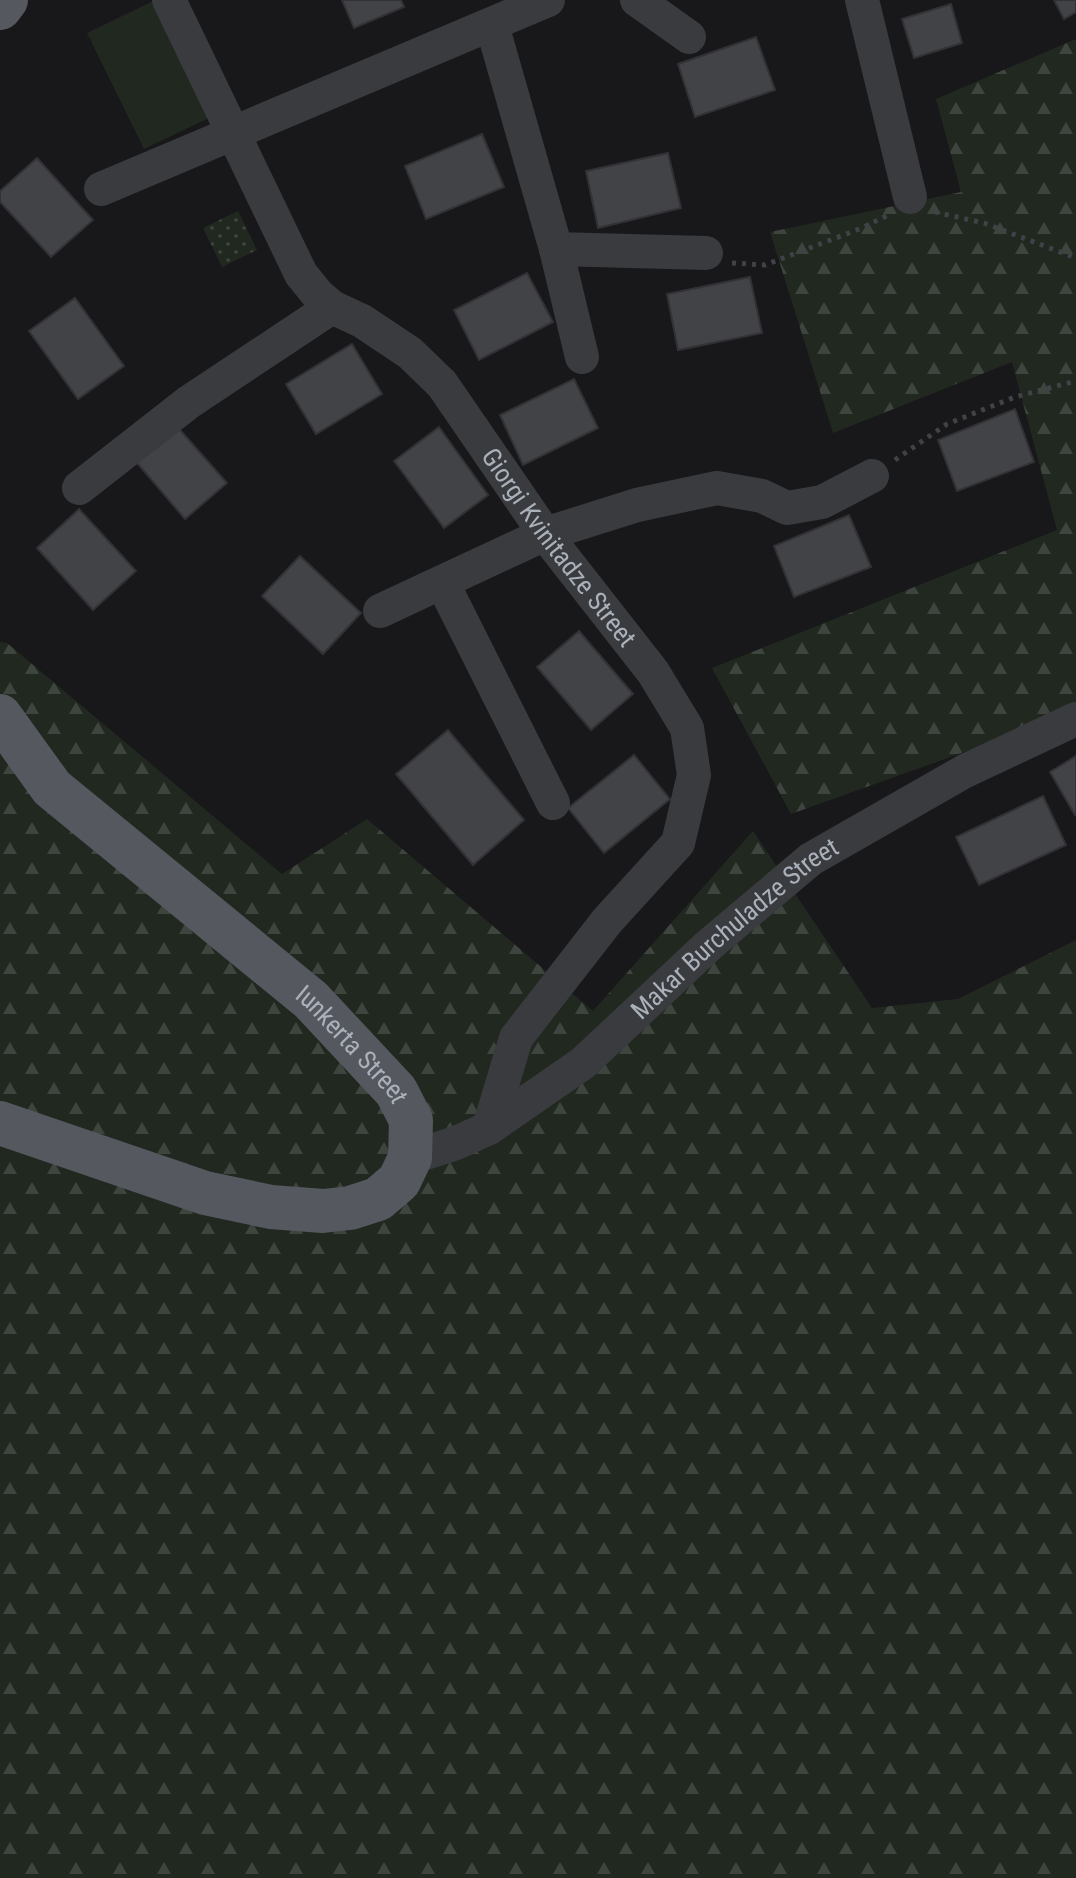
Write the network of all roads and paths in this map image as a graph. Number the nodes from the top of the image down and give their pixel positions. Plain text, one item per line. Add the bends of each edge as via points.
1 (6, 0) edge
2 (169, 0) edge
3 (548, 0) edge
4 (637, 0) edge
5 (862, 0) edge
6 (0, 8) edge
7 (492, 25) junction
8 (689, 37) dead end
9 (232, 135) junction
10 (101, 189) dead end
11 (910, 197) junction
12 (556, 249) junction
13 (706, 253) joint
14 (1076, 258) edge
15 (332, 307) junction
16 (582, 357) dead end
17 (1076, 381) edge
18 (872, 476) joint
19 (79, 488) dead end
20 (545, 534) junction
21 (443, 584) junction
22 (380, 611) dead end
23 (0, 716) edge
24 (1076, 719) edge
25 (553, 803) dead end
26 (0, 1123) edge
27 (489, 1128) junction
28 (410, 1158) junction

1 - 6 main road
2 - 9 street, Giorgi Kvinitadze Street
3 - 7 street
4 - 8 street
5 - 11 street
7 - 9 street
7 - 12 street
9 - 10 street
9 - 15 street, Giorgi Kvinitadze Street via 301,274
11 - 13 path via 862,228 765,265 727,263
11 - 14 path via 932,212 984,223
12 - 13 street
12 - 16 street
15 - 19 street via 189,402
15 - 20 street, Giorgi Kvinitadze Street via 410,353 442,384
17 - 18 path via 1015,397 947,424
18 - 20 street via 822,502 787,508 762,496 717,488 637,505
20 - 21 street
20 - 27 street, Giorgi Kvinitadze Street via 653,672 687,728 694,775 678,843 607,921 516,1038
21 - 22 street
21 - 25 street
23 - 28 main road, Iunkerta Street via 52,788 311,1000 396,1091 411,1120
24 - 27 street, Makar Burchuladze Street via 965,771 811,859 583,1063
26 - 28 main road via 205,1193 271,1207 323,1211 378,1199 399,1181
27 - 28 street, Makar Burchuladze Street

